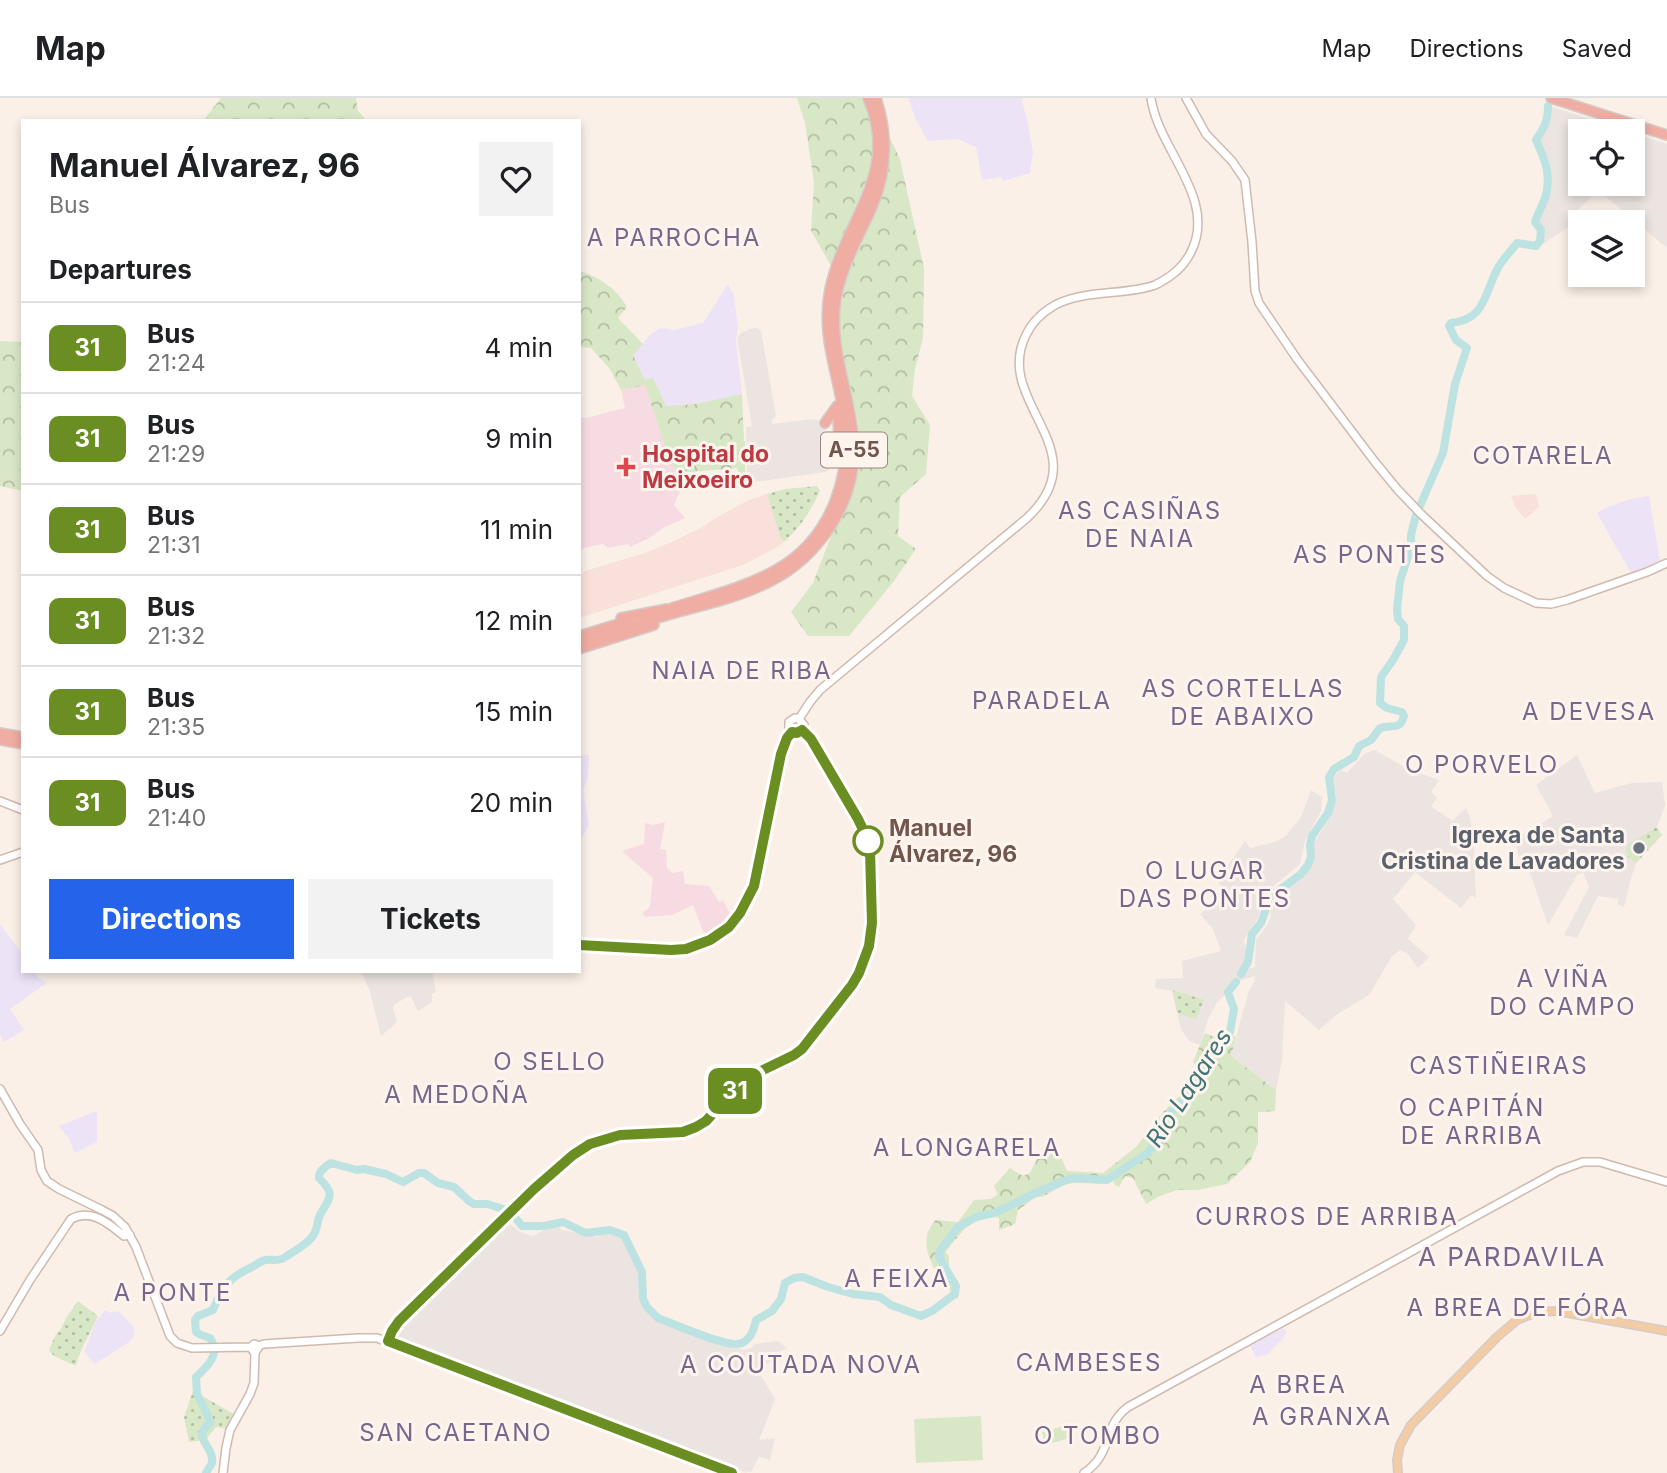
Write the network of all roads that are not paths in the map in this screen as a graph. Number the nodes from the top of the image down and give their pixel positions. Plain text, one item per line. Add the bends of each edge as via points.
1 (867, 98) edge
2 (876, 98) edge
3 (1151, 98) edge
4 (1186, 98) edge
5 (1551, 98) edge
6 (1568, 98) edge
7 (1667, 132) edge
8 (829, 294) junction
9 (834, 410) junction
10 (822, 419) dead end
11 (834, 461) dead end
12 (1667, 563) edge
13 (695, 607) junction
14 (581, 632) edge
15 (581, 642) edge
16 (581, 648) edge
17 (0, 733) edge
18 (21, 737) edge
19 (0, 740) edge
20 (21, 744) edge
21 (0, 802) edge
22 (21, 809) edge
23 (21, 853) edge
24 (0, 860) edge
25 (581, 945) edge
26 (0, 1089) edge
27 (1667, 1182) edge
28 (128, 1232) junction
29 (0, 1331) edge
30 (1667, 1331) edge
31 (254, 1348) junction
32 (223, 1473) edge
33 (732, 1473) edge
34 (1084, 1473) edge
35 (1398, 1473) edge

1 - 8 highway, A-55 via 878,145 875,173
2 - 13 highway, A-55 via 884,144 882,174 843,270 835,306 835,341 853,435 851,478 832,525 803,559 754,588
3 - 25 main road via 1157,124 1196,205 1196,241 1173,275 1155,285 1063,301 1034,321 1019,366 1022,384 1051,449 1052,473 1041,504 820,690 799,719 789,722 792,732 781,754 754,886 729,927 686,949
4 - 12 main road via 1206,134 1245,180 1259,303 1300,364 1418,511 1486,576 1536,604 1567,600
5 - 7 highway
6 - 7 highway
8 - 9 highway, A-55 via 823,331
8 - 14 highway, A-55 via 829,346 847,445 843,477 827,519 785,565 748,583
9 - 10 highway
9 - 11 highway via 839,440
13 - 15 highway, A-55
13 - 16 highway via 681,616
17 - 18 highway
19 - 20 highway
21 - 22 main road
23 - 24 main road
26 - 28 main road via 38,1150 47,1181 113,1216
27 - 34 main road via 1600,1162 1583,1162 1558,1171 1128,1407 1115,1421 1100,1458
28 - 29 main road via 124,1236 93,1216 71,1219
28 - 31 main road via 170,1336 188,1348
30 - 35 main road via 1557,1311 1517,1320 1411,1425 1400,1445
31 - 32 main road via 254,1383 230,1430
31 - 33 main road via 380,1339

